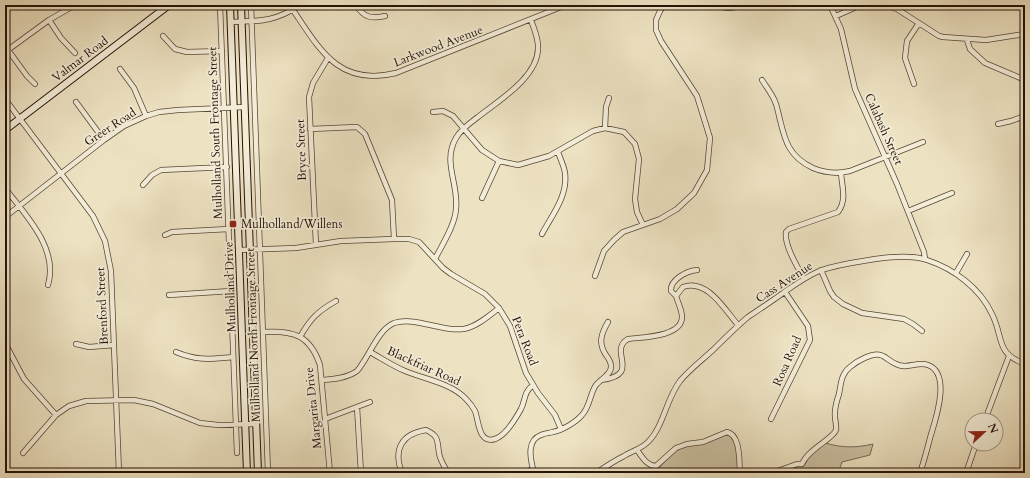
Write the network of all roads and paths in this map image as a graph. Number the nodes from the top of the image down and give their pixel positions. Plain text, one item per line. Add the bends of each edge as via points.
1 (75, 5) edge
2 (169, 5) edge
3 (220, 5) edge
4 (230, 5) edge
5 (241, 5) edge
6 (251, 5) edge
7 (300, 5) edge
8 (356, 5) edge
9 (566, 5) edge
10 (664, 5) edge
11 (716, 5) edge
12 (742, 5) edge
13 (830, 5) edge
14 (862, 5) edge
15 (884, 5) edge
16 (293, 10) junction
17 (386, 16) dead end
18 (836, 16) junction
19 (49, 20) junction
20 (531, 20) junction
21 (242, 21) junction
22 (251, 21) junction
23 (231, 22) junction
24 (919, 23) junction
25 (1025, 34) edge
26 (163, 36) dead end
27 (967, 40) junction
28 (7, 51) edge
29 (222, 51) junction
30 (75, 54) dead end
31 (328, 58) junction
32 (120, 69) dead end
33 (762, 80) dead end
34 (1025, 80) edge
35 (35, 84) dead end
36 (914, 84) dead end
37 (609, 98) dead end
38 (5, 99) edge
39 (76, 102) dead end
40 (224, 108) junction
41 (234, 108) junction
42 (245, 108) junction
43 (433, 112) dead end
44 (146, 116) junction
45 (1025, 116) edge
46 (20, 118) junction
47 (998, 124) dead end
48 (464, 128) junction
49 (605, 128) junction
50 (310, 129) junction
51 (5, 130) edge
52 (104, 140) junction
53 (923, 142) dead end
54 (558, 152) junction
55 (885, 157) junction
56 (499, 161) junction
57 (227, 167) junction
58 (62, 173) junction
59 (841, 173) junction
60 (144, 185) dead end
61 (5, 188) edge
62 (952, 193) dead end
63 (482, 198) dead end
64 (18, 206) junction
65 (908, 211) junction
66 (5, 217) edge
67 (643, 225) junction
68 (229, 229) junction
69 (542, 234) dead end
70 (165, 235) dead end
71 (394, 239) junction
72 (316, 245) junction
73 (250, 249) junction
74 (260, 249) junction
75 (240, 250) junction
76 (967, 254) dead end
77 (435, 259) junction
78 (925, 259) junction
79 (697, 270) dead end
80 (821, 270) junction
81 (956, 273) junction
82 (595, 276) dead end
83 (804, 279) junction
84 (48, 285) dead end
85 (231, 291) junction
86 (784, 292) junction
87 (169, 295) dead end
88 (676, 296) junction
89 (336, 301) dead end
90 (499, 308) junction
91 (608, 322) dead end
92 (738, 325) junction
93 (922, 331) dead end
94 (263, 332) junction
95 (300, 337) junction
96 (5, 343) edge
97 (76, 344) dead end
98 (114, 345) junction
99 (176, 352) dead end
100 (370, 352) junction
101 (1009, 356) junction
102 (233, 357) junction
103 (1025, 364) edge
104 (322, 380) junction
105 (601, 380) junction
106 (533, 385) junction
107 (116, 400) junction
108 (370, 402) dead end
109 (357, 407) junction
110 (988, 412) edge
111 (56, 415) junction
112 (325, 419) junction
113 (771, 419) dead end
114 (236, 424) junction
115 (246, 424) junction
116 (256, 424) junction
117 (561, 429) junction
118 (637, 450) junction
119 (973, 452) edge
120 (23, 453) dead end
121 (237, 453) dead end
122 (534, 469) junction
123 (923, 472) edge
124 (119, 473) edge
125 (247, 473) edge
126 (258, 473) edge
127 (268, 473) edge
128 (330, 473) edge
129 (361, 473) edge
130 (402, 473) edge
131 (448, 473) edge
132 (522, 473) edge
133 (538, 473) edge
134 (596, 473) edge
135 (740, 473) edge
136 (772, 473) edge
137 (966, 473) edge

1 - 19 street
2 - 46 main road, Valmar Road
3 - 29 street, Mulholland South Frontage Street
4 - 23 main road, Mulholland Drive
5 - 21 main road, Mulholland Drive
6 - 22 street, Mulholland North Frontage Street
7 - 16 street
8 - 17 street via 366,15 375,18
9 - 20 street, Larkwood Avenue
10 - 67 street via 656,20 656,30 661,42 697,96 710,144 707,170 694,193 677,209
11 - 12 street via 732,8
13 - 18 street, Calabash Street
14 - 18 street
15 - 24 street via 897,9
16 - 22 street via 276,18
16 - 31 street, Larkwood Avenue
18 - 55 street, Calabash Street via 855,89
19 - 28 street
19 - 30 street
20 - 31 street, Larkwood Avenue via 385,76 350,72
20 - 48 street via 538,49 536,60 525,78 510,93
21 - 22 street
21 - 23 street
21 - 42 main road, Mulholland Drive
22 - 74 street, Mulholland North Frontage Street
23 - 41 main road, Mulholland Drive
24 - 27 street via 939,36
24 - 36 street via 908,41 905,58
25 - 27 street
26 - 29 street via 175,49 187,52
27 - 34 street via 970,49 985,63
28 - 35 street
29 - 40 street, Mulholland South Frontage Street
31 - 50 street, Bryce Street via 313,83 309,97
32 - 44 street via 134,88
33 - 59 street via 775,103 784,137 798,159 816,169
37 - 49 street
38 - 46 street, Brenford Street
39 - 52 street
40 - 41 street, Greer Road
40 - 44 street, Greer Road via 159,112
40 - 57 street, Mulholland South Frontage Street
41 - 42 street, Greer Road
41 - 75 main road, Mulholland Drive
42 - 73 main road, Mulholland Drive
43 - 48 street via 443,111 454,116
44 - 52 street, Greer Road via 124,126
45 - 47 street
46 - 51 main road, Valmar Road
46 - 58 street, Brenford Street
48 - 56 street via 482,150
48 - 77 street via 451,148 449,161 456,198 454,221
49 - 54 street
49 - 67 street via 624,132 635,144 639,158 635,199
50 - 71 street via 357,127 365,134 392,200
50 - 72 street, Bryce Street
52 - 58 street, Greer Road
53 - 55 street
54 - 56 street via 518,165
54 - 69 street via 565,172 565,189
55 - 59 street
55 - 65 street, Calabash Street
56 - 63 street
57 - 60 street via 161,170 152,175
57 - 68 street, Mulholland South Frontage Street
58 - 64 street, Greer Road
58 - 98 street, Brenford Street via 93,216 105,241 111,271
59 - 83 street via 844,199 843,206 838,212 786,232 785,237 792,257
61 - 64 street
62 - 65 street
64 - 66 street, Greer Road
64 - 84 street via 45,246 51,276
65 - 78 street, Calabash Street
67 - 82 street via 623,232 614,240 604,251
68 - 70 street via 172,232
68 - 85 street, Mulholland South Frontage Street
71 - 72 street, Pera Road via 341,241
71 - 77 street, Pera Road via 419,242
72 - 74 street, Pera Road
73 - 74 street, Pera Road
73 - 75 street, Pera Road
73 - 116 main road, Mulholland Drive
74 - 94 street, Mulholland North Frontage Street
75 - 115 main road, Mulholland Drive
76 - 81 street
77 - 90 street, Pera Road via 451,274 485,294
78 - 80 street, Cass Avenue via 887,258 842,264
78 - 81 street, Cass Avenue
79 - 88 street via 685,274 673,283 671,291
80 - 83 street, Cass Avenue
80 - 93 street via 830,291 843,304 862,313 904,319
81 - 101 street, Cass Avenue via 982,298 997,326 1003,349
83 - 86 street, Cass Avenue
85 - 87 street
85 - 102 street, Mulholland South Frontage Street
86 - 92 street, Cass Avenue
86 - 113 street, Rosa Road via 808,326 810,340
88 - 92 street via 679,290 687,286 694,285 705,289
88 - 105 street via 682,318 680,324 673,331 628,338 621,347 621,372 613,379
89 - 95 street via 307,323
90 - 100 street via 468,329 449,329 401,321 381,334
90 - 106 street, Pera Road via 510,326 524,369
91 - 105 street via 600,338 612,368
92 - 118 street, Cass Avenue via 681,380 652,438
94 - 95 street, Margarita Drive via 284,331
94 - 127 street, Mulholland North Frontage Street
95 - 104 street, Margarita Drive via 317,355
96 - 111 street via 24,379
97 - 98 street via 89,347
98 - 107 street, Brenford Street
99 - 102 street via 199,359
100 - 104 street via 358,370 345,377
100 - 106 street, Blackfriar Road via 404,371 458,392 467,399 474,410 480,432 490,440 505,432 521,408 524,394
101 - 103 street
101 - 110 street
102 - 114 street, Mulholland South Frontage Street
104 - 112 street, Margarita Drive
105 - 117 street via 595,386 582,416
106 - 117 street, Pera Road via 551,408
107 - 111 street via 69,406
107 - 114 street via 145,402 200,423
107 - 124 street, Brenford Street
108 - 109 street
109 - 112 street
109 - 129 street
111 - 120 street
112 - 128 street, Margarita Drive
114 - 115 street
114 - 121 street, Mulholland South Frontage Street
115 - 116 street
115 - 125 main road, Mulholland Drive
116 - 126 main road, Mulholland Drive
117 - 122 street via 539,435 534,439 530,449
118 - 134 street, Cass Avenue
118 - 135 street via 646,462 656,466 676,448 703,442 727,432 734,436 738,446
119 - 137 street
122 - 132 street
122 - 133 street
123 - 136 street via 939,405 941,391 938,375 929,365 900,366 878,354 854,364 844,373 835,408 834,434 813,450 802,464
130 - 131 street via 397,456 404,440 412,434 426,430 434,434 438,441 439,453

